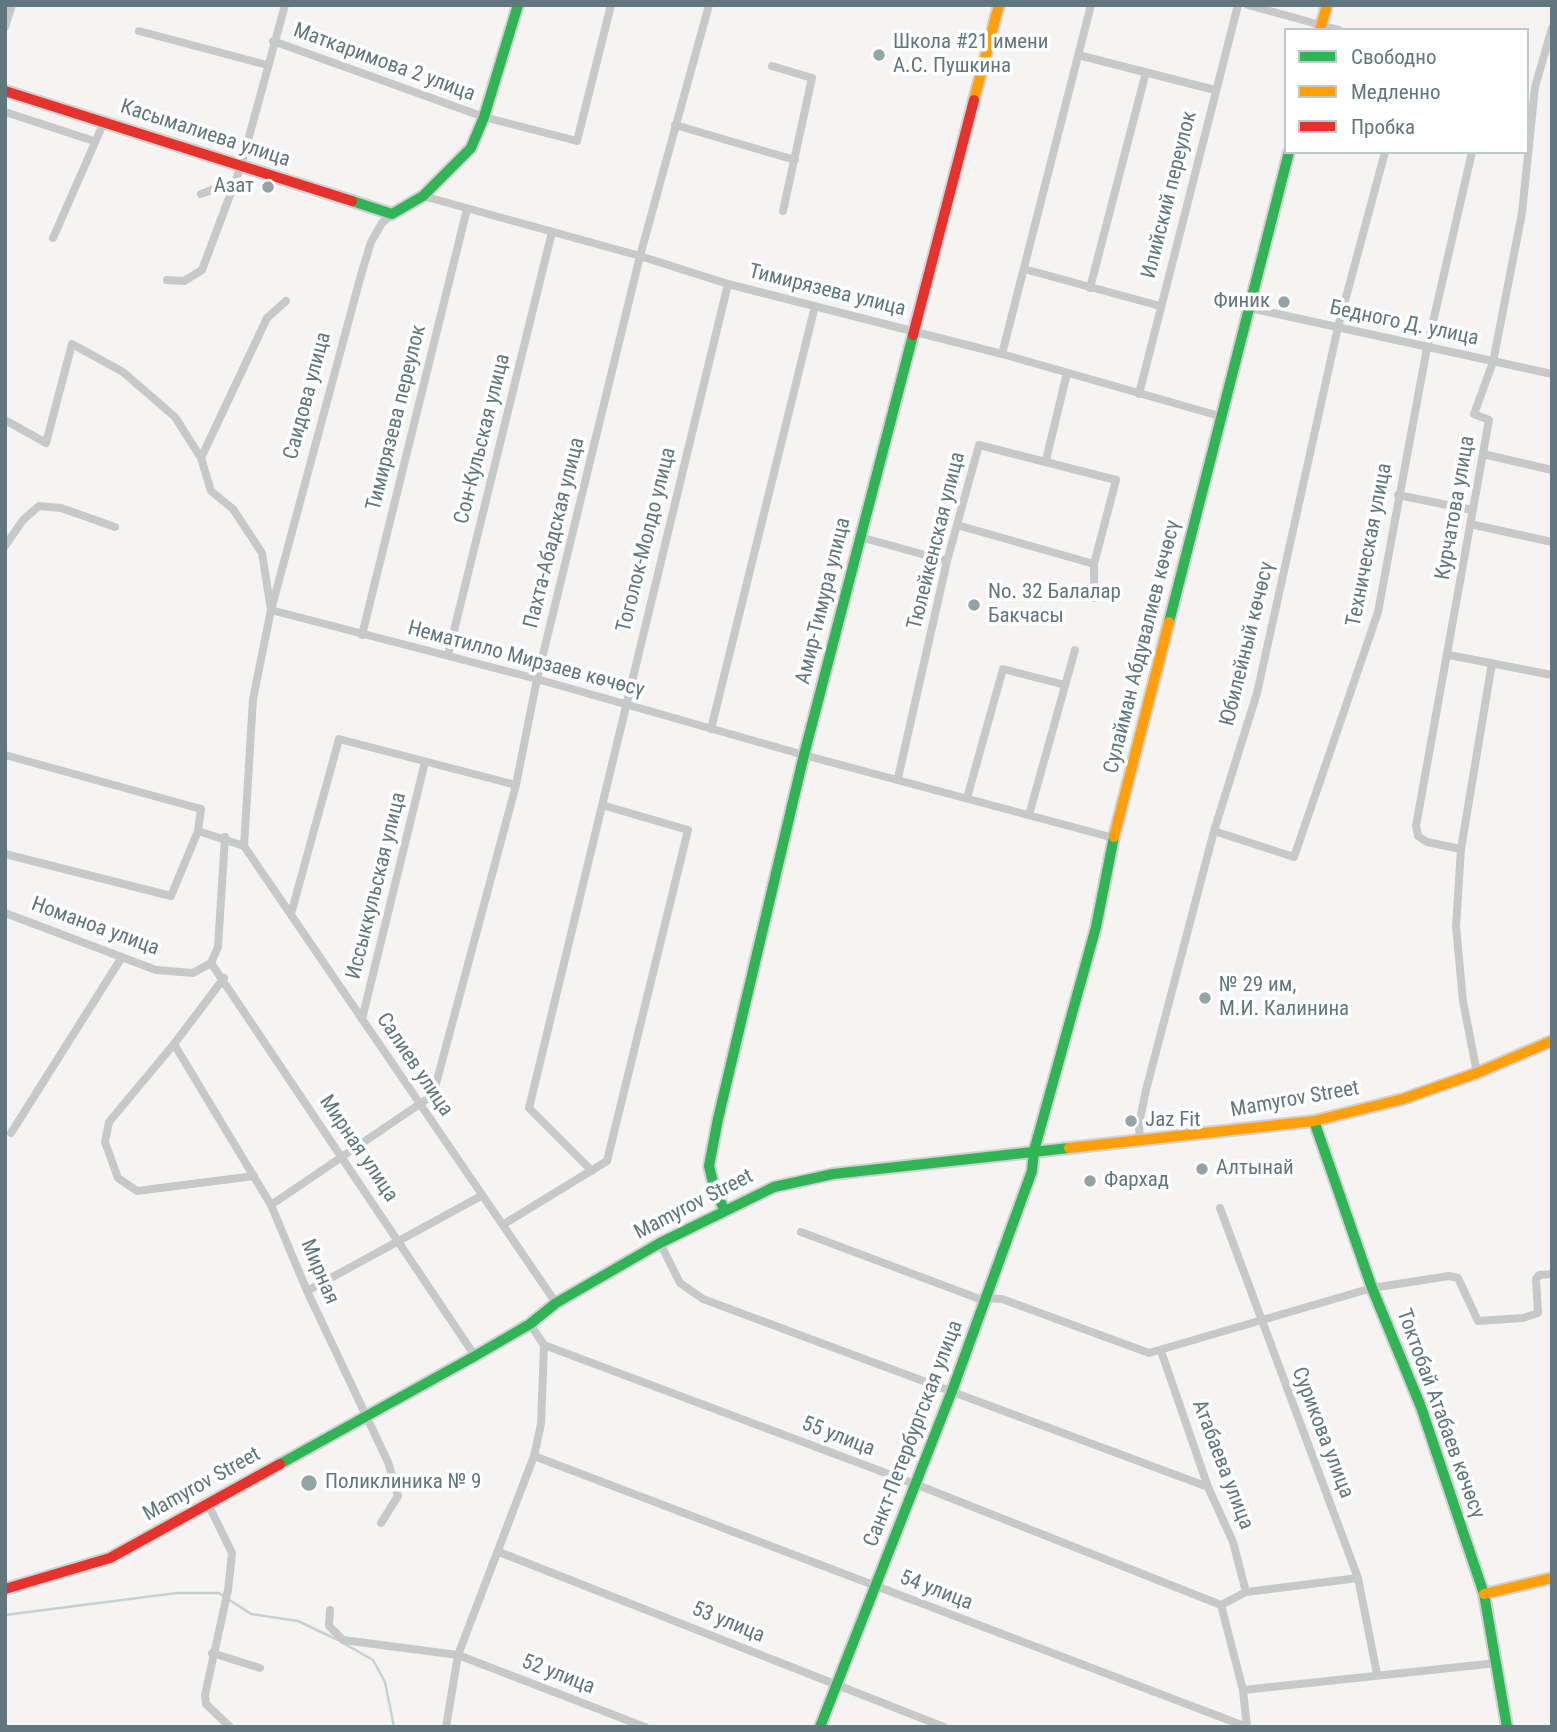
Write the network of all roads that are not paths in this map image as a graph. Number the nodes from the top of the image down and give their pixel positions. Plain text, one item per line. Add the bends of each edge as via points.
1 (12, 5) edge
2 (285, 5) edge
3 (518, 5) edge
4 (611, 5) edge
5 (709, 5) edge
6 (999, 5) edge
7 (1091, 5) edge
8 (1238, 5) edge
9 (1248, 5) edge
10 (1327, 5) edge
11 (5, 27) edge
12 (1320, 27) edge
13 (1552, 28) edge
14 (139, 31) dead end
15 (272, 41) junction
16 (1078, 55) junction
17 (267, 65) junction
18 (772, 66) dead end
19 (1146, 72) junction
20 (1531, 86) edge
21 (1215, 90) junction
22 (5, 91) edge
23 (5, 112) edge
24 (1529, 114) edge
25 (484, 117) junction
26 (103, 122) junction
27 (676, 125) junction
28 (94, 141) junction
29 (1288, 154) edge
30 (1384, 154) edge
31 (1472, 154) edge
32 (1526, 154) edge
33 (795, 160) junction
34 (241, 166) junction
35 (234, 181) junction
36 (201, 194) dead end
37 (423, 196) junction
38 (467, 209) junction
39 (783, 211) dead end
40 (393, 214) junction
41 (552, 232) junction
42 (53, 238) dead end
43 (640, 256) junction
44 (1024, 269) junction
45 (166, 280) dead end
46 (728, 284) junction
47 (1090, 288) junction
48 (286, 301) dead end
49 (815, 306) junction
50 (1160, 306) junction
51 (1250, 307) junction
52 (1338, 327) junction
53 (913, 331) junction
54 (1427, 348) junction
55 (1002, 354) junction
56 (1493, 362) junction
57 (1067, 373) junction
58 (1552, 374) edge
59 (1139, 394) junction
60 (1223, 416) junction
61 (5, 420) edge
62 (1483, 454) junction
63 (201, 458) junction
64 (1046, 460) junction
65 (1552, 470) edge
66 (1398, 495) junction
67 (1472, 510) junction
68 (1470, 524) junction
69 (957, 525) junction
70 (115, 527) dead end
71 (860, 537) junction
72 (1552, 542) edge
73 (5, 546) edge
74 (947, 561) junction
75 (1094, 564) junction
76 (1094, 598) dead end
77 (271, 610) junction
78 (362, 635) junction
79 (1075, 650) dead end
80 (449, 655) junction
81 (1449, 655) junction
82 (1492, 663) junction
83 (1552, 675) edge
84 (537, 679) junction
85 (1065, 685) junction
86 (625, 704) junction
87 (711, 729) junction
88 (5, 755) edge
89 (804, 755) junction
90 (425, 762) junction
91 (898, 778) junction
92 (516, 785) junction
93 (967, 798) junction
94 (602, 805) junction
95 (1029, 816) junction
96 (198, 831) junction
97 (1214, 831) junction
98 (225, 837) junction
99 (1114, 838) junction
100 (244, 846) junction
101 (1461, 849) junction
102 (5, 854) edge
103 (5, 913) edge
104 (291, 914) junction
105 (122, 957) junction
106 (211, 963) junction
107 (224, 978) junction
108 (362, 1020) junction
109 (1552, 1041) edge
110 (174, 1044) junction
111 (1477, 1073) junction
112 (418, 1102) junction
113 (1314, 1121) junction
114 (11, 1133) dead end
115 (1140, 1142) junction
116 (1034, 1151) junction
117 (342, 1158) junction
118 (592, 1171) junction
119 (254, 1176) junction
120 (481, 1196) junction
121 (271, 1205) junction
122 (1220, 1208) dead end
123 (724, 1209) junction
124 (504, 1224) junction
125 (801, 1232) dead end
126 (401, 1242) junction
127 (660, 1243) junction
128 (1552, 1274) edge
129 (1372, 1288) junction
130 (307, 1291) junction
131 (987, 1298) junction
132 (556, 1303) junction
133 (1261, 1322) junction
134 (530, 1324) junction
135 (544, 1345) junction
136 (1161, 1351) junction
137 (475, 1356) junction
138 (952, 1391) junction
139 (366, 1418) junction
140 (534, 1456) junction
141 (915, 1484) junction
142 (1208, 1487) junction
143 (208, 1504) junction
144 (381, 1523) dead end
145 (499, 1552) junction
146 (1358, 1578) junction
147 (1552, 1578) edge
148 (876, 1587) junction
149 (5, 1589) edge
150 (1246, 1592) junction
151 (1484, 1594) junction
152 (1222, 1605) junction
153 (330, 1610) dead end
154 (212, 1653) junction
155 (458, 1655) junction
156 (1497, 1663) junction
157 (260, 1668) dead end
158 (1377, 1674) junction
159 (836, 1685) junction
160 (1243, 1690) junction
161 (230, 1727) edge
162 (446, 1727) edge
163 (645, 1727) edge
164 (820, 1727) edge
165 (944, 1727) edge
166 (1247, 1727) edge
167 (1507, 1727) edge

1 - 11 street
2 - 15 street
3 - 25 street, Саидова улица
4 - 25 street, Маткаримова 2 улица via 577,141
5 - 27 street, Пахта-Абадская улица
6 - 53 street, Амир-Тимура улица
7 - 16 street
8 - 21 street, Илийский переулок
9 - 12 street
10 - 12 street
13 - 20 street, Курчатова улица
14 - 17 street
15 - 17 street
15 - 25 street, Маткаримова 2 улица
16 - 19 street
16 - 44 street
17 - 34 street
18 - 33 street via 812,78
19 - 21 street
19 - 47 street
20 - 24 street, Курчатова улица
21 - 50 street, Илийский переулок
22 - 26 street, Касымалиева улица
23 - 28 street
25 - 37 street, Саидова улица via 471,148
26 - 28 street
26 - 34 street, Касымалиева улица
27 - 33 street
27 - 43 street, Пахта-Абадская улица
28 - 42 street
29 - 51 street, Сулайман Абдувалиев көчөсү
30 - 52 street, Юбилейный көчөсү
31 - 54 street, Техническая улица
32 - 56 street, Курчатова улица via 1522,213
33 - 39 street
34 - 35 street
34 - 40 street, Касымалиева улица
35 - 36 street
35 - 45 street via 202,270 184,281
37 - 38 street, Тимирязева улица
37 - 40 street, Саидова улица
38 - 41 street, Тимирязева улица
38 - 78 street, Тимирязева переулок
40 - 77 street, Саидова улица via 371,242
41 - 43 street, Тимирязева улица
41 - 80 street, Сон-Кульская улица
43 - 46 street, Тимирязева улица
43 - 84 street, Пахта-Абадская улица
44 - 47 street
44 - 55 street
46 - 49 street, Тимирязева улица
46 - 86 street, Тоголок-Молдо улица
47 - 50 street
48 - 63 street via 267,318
49 - 53 street, Тимирязева улица
49 - 87 street
50 - 59 street, Илийский переулок
51 - 52 street, Бедного Д. улица
51 - 60 street, Сулайман Абдувалиев көчөсү
52 - 54 street, Бедного Д. улица
52 - 97 street, Юбилейный көчөсү via 1257,692
53 - 55 street, Тимирязева улица
53 - 71 street, Амир-Тимура улица
54 - 56 street, Бедного Д. улица
54 - 66 street, Техническая улица
55 - 57 street, Тимирязева улица
56 - 58 street, Бедного Д. улица
56 - 62 street, Курчатова улица via 1474,414 1489,420
57 - 59 street, Тимирязева улица
57 - 64 street
59 - 60 street, Тимирязева улица
60 - 99 street, Сулайман Абдувалиев көчөсү
61 - 63 street via 46,443 72,344 123,372 175,417
62 - 65 street
62 - 67 street, Курчатова улица
63 - 77 street via 211,491 233,509 262,553
64 - 69 street, Тюлейкенская улица via 979,444
64 - 75 street, Тюлейкенская улица via 1116,480
66 - 67 street
66 - 97 street, Техническая улица via 1378,612 1294,857
67 - 68 street, Курчатова улица
68 - 72 street
68 - 81 street, Курчатова улица
69 - 74 street, Тюлейкенская улица
69 - 75 street
70 - 73 street via 39,506
71 - 74 street
71 - 89 street, Амир-Тимура улица
74 - 91 street, Тюлейкенская улица
75 - 76 street, Тюлейкенская улица
77 - 78 street, Нематилло Мирзаев көчөсү
77 - 100 street, Саидова улица via 253,699
78 - 80 street, Нематилло Мирзаев көчөсү
79 - 85 street
80 - 84 street, Нематилло Мирзаев көчөсү
81 - 82 street
81 - 101 street, Курчатова улица via 1416,826 1418,836 1427,842
82 - 83 street
82 - 101 street
84 - 86 street, Нематилло Мирзаев көчөсү
84 - 92 street, Пахта-Абадская улица
85 - 93 street via 1003,669
85 - 95 street
86 - 87 street, Нематилло Мирзаев көчөсү
86 - 94 street, Тоголок-Молдо улица
87 - 89 street, Нематилло Мирзаев көчөсү
88 - 96 street via 201,809
89 - 91 street, Нематилло Мирзаев көчөсү
89 - 123 street, Амир-Тимура улица via 709,1166
90 - 92 street
90 - 104 street via 340,739
90 - 108 street, Иссыккульская улица
91 - 93 street, Нематилло Мирзаев көчөсү
92 - 112 street, Пахта-Абадская улица via 433,1095
93 - 95 street, Нематилло Мирзаев көчөсү
94 - 118 street, Тоголок-Молдо улица via 529,1108
94 - 118 street via 688,830 607,1161
95 - 99 street, Нематилло Мирзаев көчөсү
96 - 98 street
96 - 102 street via 171,896
97 - 115 street, Юбилейный көчөсү via 1146,1090
98 - 100 street
98 - 106 street via 218,947
99 - 116 street, Сулайман Абдувалиев көчөсү via 1096,927
100 - 104 street, Салиев улица
101 - 111 street via 1456,926 1462,1001
103 - 105 street, Номаноа улица
104 - 108 street, Салиев улица
105 - 106 street, Номаноа улица via 156,970 193,973
105 - 114 street
106 - 107 street, Мирная улица
107 - 110 street
107 - 117 street, Мирная улица
108 - 112 street, Салиев улица
109 - 111 street, Mamyrov Street
110 - 119 street, Мирная
110 - 119 street via 109,1122 105,1142 118,1178 137,1191
111 - 113 street, Mamyrov Street via 1403,1099
112 - 117 street, Пахта-Абадская улица
112 - 120 street, Салиев улица
113 - 115 street, Mamyrov Street
113 - 129 street, Токтобай Атабаев көчөсү
115 - 116 street, Mamyrov Street
116 - 123 street, Mamyrov Street via 801,1180 774,1186
116 - 131 street, Санкт-Петербургская улица via 1032,1171
117 - 121 street, Пахта-Абадская улица
117 - 126 street, Мирная улица
118 - 124 street
119 - 121 street, Мирная
120 - 124 street, Салиев улица
120 - 126 street
121 - 130 street, Мирная
122 - 133 street, Сурикова улица
123 - 127 street, Mamyrov Street
124 - 132 street, Салиев улица
125 - 131 street via 976,1298
126 - 130 street
126 - 137 street, Мирная улица
127 - 132 street, Mamyrov Street
127 - 138 street via 680,1283 703,1299
128 - 129 street via 1536,1279 1538,1313 1493,1322 1478,1321 1454,1276
129 - 133 street
129 - 151 street, Токтобай Атабаев көчөсү via 1422,1407
130 - 139 street, Мирная
131 - 136 street via 1002,1299 1149,1353
131 - 138 street, Санкт-Петербургская улица
132 - 134 street, Mamyrov Street
133 - 136 street
133 - 146 street, Сурикова улица
134 - 135 street
134 - 137 street, Mamyrov Street
135 - 140 street via 541,1424
135 - 141 street, 55 улица
136 - 142 street, Атабаева улица
137 - 139 street, Mamyrov Street
138 - 141 street, Санкт-Петербургская улица
138 - 142 street
139 - 143 street, Mamyrov Street
139 - 144 street, Мирная via 388,1462 398,1496
140 - 145 street
140 - 148 street, 54 улица
141 - 148 street, Санкт-Петербургская улица
141 - 152 street, 55 улица
142 - 150 street, Атабаева улица via 1233,1542
143 - 149 street, Mamyrov Street via 110,1558
143 - 154 street via 232,1553
145 - 155 street
145 - 159 street, 53 улица
146 - 150 street
146 - 158 street, Сурикова улица
147 - 151 street
148 - 159 street, Санкт-Петербургская улица
148 - 166 street, 54 улица
150 - 152 street
151 - 156 street, Токтобай Атабаев көчөсү
152 - 160 street
153 - 155 street, 52 улица via 329,1626 343,1640
154 - 157 street
154 - 161 street via 206,1704
155 - 162 street
155 - 163 street, 52 улица
156 - 158 street
156 - 167 street, Токтобай Атабаев көчөсү
158 - 160 street
159 - 164 street, Санкт-Петербургская улица
159 - 165 street, 53 улица
160 - 166 street

